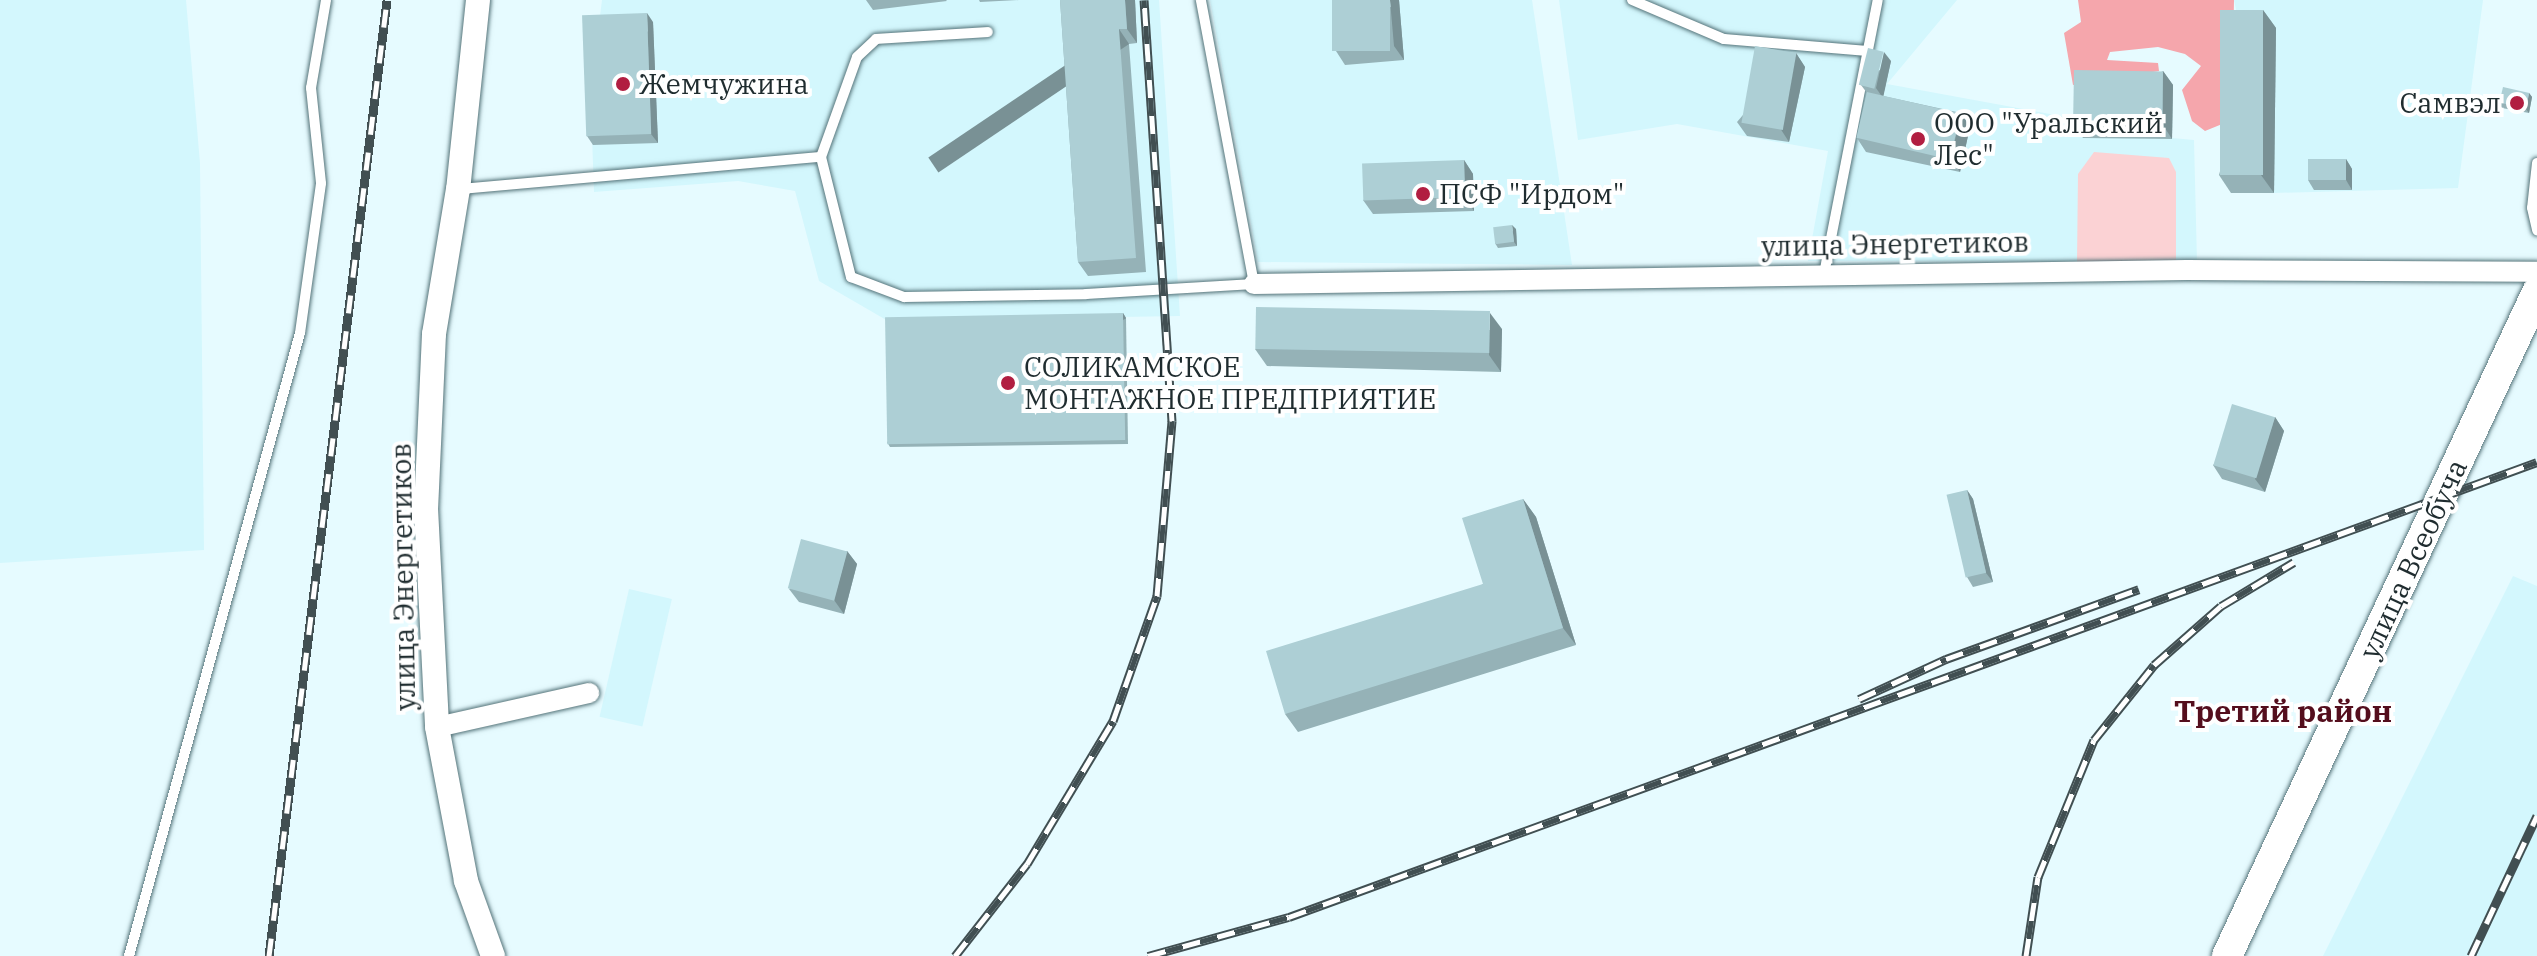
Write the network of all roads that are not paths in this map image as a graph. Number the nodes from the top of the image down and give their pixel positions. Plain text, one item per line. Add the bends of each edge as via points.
1 (326, 0) edge
2 (478, 0) edge
3 (1201, 0) edge
4 (1632, 0) edge
5 (1878, 0) edge
6 (988, 32) dead end
7 (1868, 51) junction
8 (821, 157) junction
9 (2537, 163) edge
10 (458, 189) junction
11 (2537, 230) edge
12 (2537, 272) edge
13 (1824, 274) junction
14 (1254, 284) junction
15 (2537, 292) edge
16 (589, 693) dead end
17 (437, 727) junction
18 (129, 956) edge
19 (493, 956) edge
20 (2227, 956) edge

1 - 18 lane via 311,88 321,183 300,333
2 - 10 street, улица Энергетиков
3 - 14 lane
4 - 7 lane via 1724,39
5 - 7 lane
6 - 8 lane via 876,39 857,57
7 - 13 lane
8 - 10 lane
8 - 14 lane via 851,277 904,297
9 - 11 lane via 2532,208
10 - 17 street, улица Энергетиков via 434,334 426,492
12 - 13 street, улица Энергетиков
13 - 14 street, улица Энергетиков
15 - 20 main road, улица Всеобуча
16 - 17 street
17 - 19 street, улица Энергетиков via 466,881

